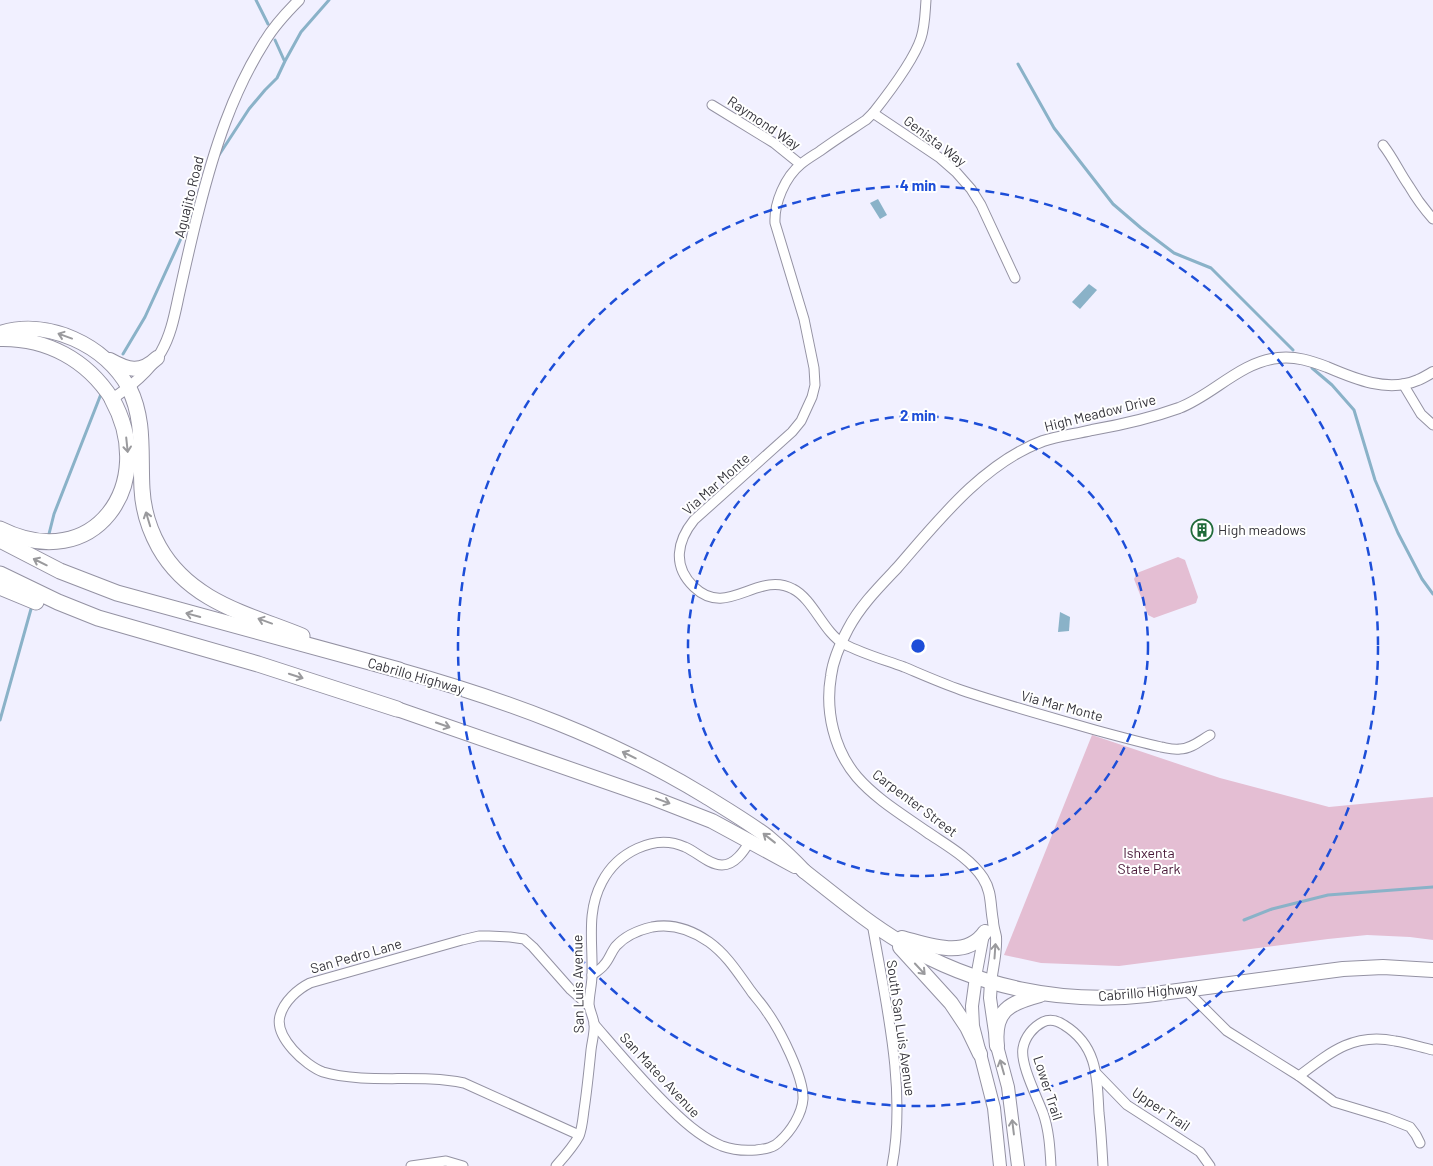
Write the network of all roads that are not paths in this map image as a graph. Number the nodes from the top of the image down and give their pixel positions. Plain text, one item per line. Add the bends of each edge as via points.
1 (299, 0) edge
2 (926, 0) edge
3 (712, 104) dead end
4 (873, 113) junction
5 (1383, 145) dead end
6 (800, 164) junction
7 (1433, 219) edge
8 (1015, 278) dead end
9 (0, 333) edge
10 (0, 339) edge
11 (97, 352) junction
12 (157, 358) junction
13 (1433, 372) edge
14 (1403, 384) junction
15 (128, 388) junction
16 (112, 399) junction
17 (1433, 425) edge
18 (0, 529) edge
19 (0, 540) edge
20 (0, 574) edge
21 (0, 587) edge
22 (98, 618) junction
23 (842, 643) junction
24 (341, 655) junction
25 (399, 670) joint
26 (397, 710) joint
27 (1210, 735) dead end
28 (750, 841) junction
29 (804, 871) junction
30 (872, 923) junction
31 (989, 926) junction
32 (887, 934) junction
33 (1433, 970) edge
34 (592, 975) junction
35 (976, 977) junction
36 (991, 982) junction
37 (1186, 990) junction
38 (1045, 994) junction
39 (589, 1006) junction
40 (594, 1024) junction
41 (997, 1046) junction
42 (1433, 1050) edge
43 (980, 1054) junction
44 (1097, 1074) junction
45 (1299, 1076) junction
46 (579, 1135) junction
47 (1420, 1143) dead end
48 (411, 1166) edge
49 (463, 1166) edge
50 (556, 1166) edge
51 (892, 1166) edge
52 (1000, 1166) edge
53 (1018, 1166) edge
54 (1051, 1166) edge
55 (1103, 1166) edge
56 (1210, 1166) edge

1 - 12 street, Aguajito Road via 266,39 243,79 225,121 198,212 172,327
2 - 4 street, Via Mar Monte via 925,20 916,51
3 - 6 street, Raymond Way via 774,143
4 - 6 street, Via Mar Monte
4 - 8 street, Genista Way via 940,158 971,189
5 - 7 street
6 - 23 street, Via Mar Monte via 790,176 777,203 775,223 804,319 814,368 812,397 792,432 694,520 686,530 679,550 682,569 692,586 706,596 725,599 766,584 791,588 802,596
11 -> 9 main road via 52,332 28,329
10 - 16 main road via 36,343 68,355 91,372
11 - 12 main road via 131,369 144,367
11 - 15 main road via 114,367
12 - 15 street, Aguajito Road
13 - 14 street, High Meadow Drive via 1418,381
14 - 17 street via 1421,414
14 - 23 street, High Meadow Drive via 1369,382 1307,360 1276,358 1248,368 1178,408 1030,446 999,464 960,498 866,602
15 - 16 street, Aguajito Road
24 -> 15 highway via 218,602 195,588 174,568 158,544 146,514 142,489 141,428
16 -> 18 highway via 126,431 128,463 122,491 108,515 82,535 57,542 32,541
24 -> 19 highway, Cabrillo Highway via 117,593 60,571
20 - 22 highway, Cabrillo Highway
21 - 22 highway via 56,609
22 -> 26 highway, Cabrillo Highway via 258,664
23 - 27 street, Via Mar Monte via 1009,706 1146,744 1181,750
23 - 31 street, Carpenter Street via 830,677 829,700 831,719 844,757 856,775 880,799 978,871 991,898
24 - 25 highway, Cabrillo Highway
29 -> 25 main road, Cabrillo Highway via 784,850 750,824 634,757 507,703
26 -> 28 main road, Cabrillo Highway via 666,803 712,821
28 - 29 main road, Cabrillo Highway
28 - 34 street, San Luis Avenue via 737,858 722,865 712,863 685,847 666,842 647,844 620,860 602,882 593,911 590,926
29 - 30 main road, Cabrillo Highway
30 - 32 main road, Cabrillo Highway
30 - 51 street, South San Luis Avenue via 892,1041 898,1102
31 - 32 main road via 972,944 954,949
31 - 35 street, Carpenter Street
36 -> 31 street, Carpenter Street via 996,952 995,933
32 - 35 main road, Cabrillo Highway via 926,957
32 -> 43 main road via 951,1003
33 - 37 main road, Cabrillo Highway via 1393,967 1348,969
34 - 39 street, San Luis Avenue
34 - 40 street, San Mateo Avenue via 604,966 615,947 644,930 678,926 710,943 734,965 768,1012 785,1043 802,1088 800,1111 786,1136 776,1145 742,1151 722,1146 694,1131 652,1091
35 - 36 main road, Cabrillo Highway
35 - 43 main road, Carpenter Street via 972,1011
36 - 38 main road, Cabrillo Highway
36 - 41 main road, Carpenter Street
37 - 38 main road, Cabrillo Highway via 1117,997
37 - 45 street via 1227,1031
38 - 41 main road via 1021,1001 1003,1012 997,1024
39 - 40 street, San Luis Avenue
39 - 46 street, San Pedro Lane via 524,939 479,936 310,983 286,1004 279,1024 299,1058 322,1072 345,1077 464,1082
40 - 46 street, San Luis Avenue
53 -> 41 main road, Carpenter Street via 1008,1087
42 - 45 street via 1384,1039 1365,1040 1332,1051
43 - 52 main road, Carpenter Street via 994,1108
44 - 54 street, Lower Trail via 1087,1048 1072,1030 1059,1022 1043,1022 1030,1032 1024,1042 1024,1060 1044,1115
44 - 55 street, Lower Trail
44 - 56 street, Upper Trail via 1127,1105 1200,1152
45 - 47 street via 1334,1102 1410,1127
46 - 50 street, San Luis Avenue
48 - 49 street via 446,1161

